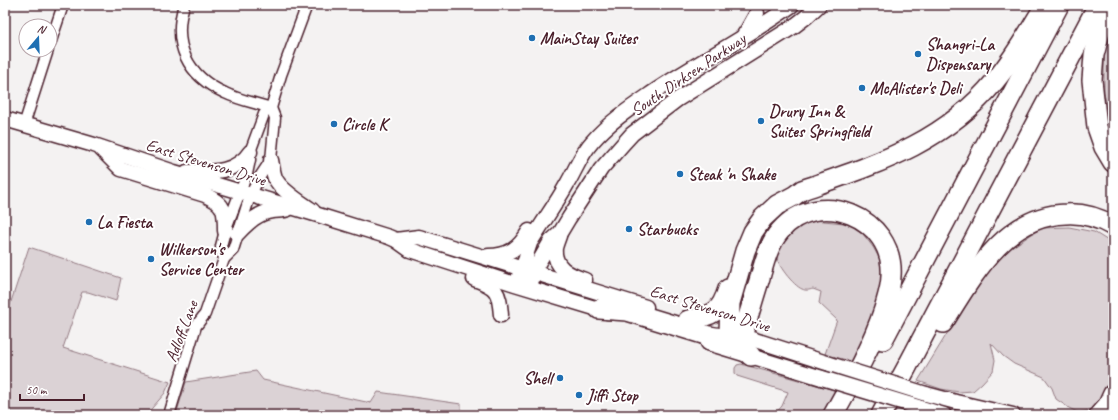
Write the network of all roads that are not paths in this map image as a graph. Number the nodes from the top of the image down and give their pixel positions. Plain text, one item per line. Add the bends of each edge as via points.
1 (63, 5) edge
2 (184, 5) edge
3 (307, 5) edge
4 (792, 5) edge
5 (819, 5) edge
6 (1045, 5) edge
7 (1059, 5) edge
8 (1098, 5) edge
9 (1112, 5) edge
10 (757, 13) dead end
11 (58, 20) edge
12 (741, 38) junction
13 (45, 58) edge
14 (271, 108) junction
15 (5, 119) edge
16 (24, 125) junction
17 (100, 148) junction
18 (250, 152) junction
19 (581, 157) junction
20 (271, 160) junction
21 (1113, 162) edge
22 (174, 172) junction
23 (802, 190) junction
24 (245, 194) junction
25 (293, 208) junction
26 (318, 215) junction
27 (1113, 226) edge
28 (231, 233) junction
29 (560, 233) junction
30 (396, 240) junction
31 (410, 250) junction
32 (481, 256) junction
33 (528, 271) junction
34 (522, 286) junction
35 (599, 309) junction
36 (654, 309) junction
37 (501, 315) dead end
38 (688, 320) junction
39 (735, 336) junction
40 (751, 356) junction
41 (1113, 394) edge
42 (1113, 409) edge
43 (1113, 412) edge
44 (169, 415) edge
45 (833, 415) edge
46 (842, 415) edge
47 (881, 415) edge
48 (888, 415) edge
49 (944, 415) edge
50 (1013, 415) edge
51 (1099, 415) edge

1 - 11 street
2 - 14 street via 180,21 180,42 195,72 226,94
3 - 14 street, Adloff Lane
4 - 12 main road, South Dirksen Parkway
5 - 29 main road, South Dirksen Parkway via 793,27 678,99 632,134 601,169
6 - 23 highway via 994,82 949,124 893,156
7 - 46 highway
8 - 47 highway
9 - 21 highway via 1102,25 1094,55 1092,80 1097,127
10 - 12 main road
12 - 19 main road, South Dirksen Parkway via 640,101 616,119 592,142
13 - 16 street
14 - 18 street, Adloff Lane via 264,114
14 - 20 street, Adloff Lane via 275,118
15 - 16 main road, East Stevenson Drive
16 - 17 main road, East Stevenson Drive
17 - 22 main road, East Stevenson Drive
17 - 28 main road via 121,169 215,199 225,213
18 - 22 main road via 238,165 229,169 213,172
18 - 24 street, Adloff Lane
19 - 32 main road via 565,174 517,248 496,256
19 - 33 main road, South Dirksen Parkway via 568,183 530,243 526,258
20 - 24 street, Adloff Lane
20 - 26 main road via 276,180 285,191
22 - 24 main road, East Stevenson Drive
23 - 38 highway via 793,191 772,203 754,222 745,238 719,309 711,315
23 - 39 highway via 771,210 753,232 730,303 728,318
24 - 25 main road, East Stevenson Drive
24 - 28 street, Adloff Lane
25 - 26 main road, East Stevenson Drive
25 - 28 main road via 263,214
26 - 30 main road, East Stevenson Drive
27 - 48 highway via 1084,215 1058,214 1037,219 1003,240 975,275 921,358
28 - 44 street, Adloff Lane via 221,246 224,259 205,314 196,326
29 - 33 main road, South Dirksen Parkway
29 - 36 main road via 555,256 556,261 566,272 639,297
30 - 31 main road, East Stevenson Drive
30 - 32 main road, East Stevenson Drive via 419,237
31 - 34 main road, East Stevenson Drive
31 - 37 main road via 418,261 488,284 496,290
32 - 33 main road, East Stevenson Drive
33 - 34 main road, South Dirksen Parkway
33 - 36 main road, East Stevenson Drive
34 - 35 main road, East Stevenson Drive
35 - 39 highway via 627,311 710,336
35 - 40 main road, East Stevenson Drive
36 - 38 main road, East Stevenson Drive
38 - 39 main road, East Stevenson Drive
39 - 40 highway
39 - 45 highway via 769,248 786,224 811,212 831,210 848,212 860,218 882,239 891,266 890,286 873,337
39 - 50 main road, East Stevenson Drive, bridge via 926,394
40 - 49 main road, East Stevenson Drive, bridge
41 - 51 highway
42 - 43 highway

